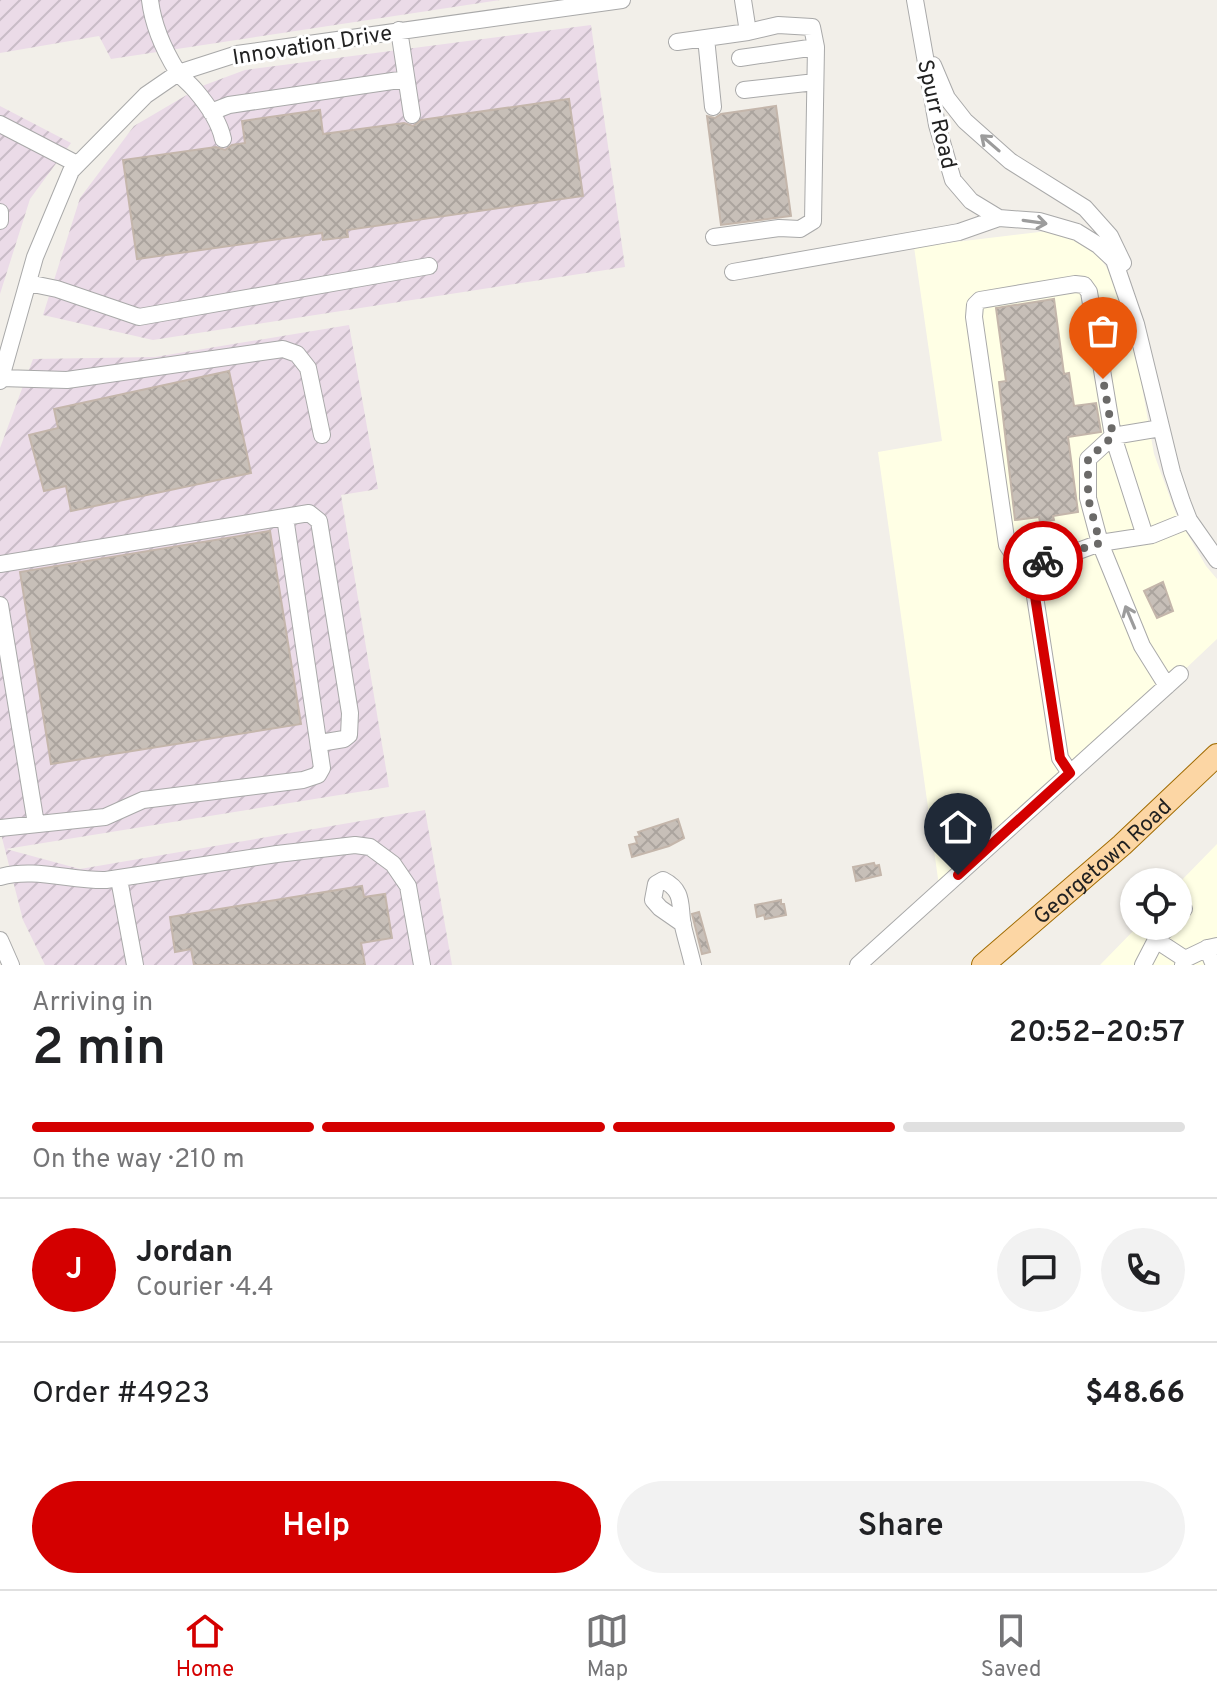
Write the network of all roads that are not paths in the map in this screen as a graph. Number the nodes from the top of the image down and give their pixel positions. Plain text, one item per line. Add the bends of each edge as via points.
1 (150, 0) edge
2 (622, 0) edge
3 (743, 0) edge
4 (915, 0) edge
5 (399, 30) junction
6 (748, 32) junction
7 (921, 34) junction
8 (706, 38) junction
9 (677, 42) dead end
10 (816, 47) junction
11 (740, 58) dead end
12 (178, 73) junction
13 (406, 79) junction
14 (815, 82) junction
15 (744, 90) dead end
16 (713, 107) dead end
17 (211, 112) junction
18 (412, 115) dead end
19 (0, 124) edge
20 (223, 139) dead end
21 (77, 164) junction
22 (0, 212) edge
23 (999, 218) junction
24 (0, 221) edge
25 (714, 237) dead end
26 (429, 266) dead end
27 (733, 272) dead end
28 (28, 283) junction
29 (1136, 324) junction
30 (3, 358) edge
31 (0, 380) edge
32 (1161, 428) junction
33 (322, 435) dead end
34 (1113, 436) junction
35 (285, 517) junction
36 (1189, 520) junction
37 (1145, 536) junction
38 (1100, 543) junction
39 (1217, 560) edge
40 (0, 564) edge
41 (1030, 564) junction
42 (0, 605) edge
43 (1180, 674) dead end
44 (1167, 686) junction
45 (320, 743) junction
46 (1217, 755) edge
47 (1070, 773) junction
48 (36, 824) junction
49 (0, 828) edge
50 (0, 877) edge
51 (119, 879) junction
52 (683, 924) dead end
53 (0, 940) edge
54 (1156, 940) joint
55 (1212, 947) edge
56 (867, 962) edge
57 (1184, 962) edge
58 (11, 965) edge
59 (135, 965) edge
60 (422, 965) edge
61 (693, 965) edge
62 (983, 965) edge
63 (1143, 965) edge
64 (1214, 965) edge

1 - 12 street via 153,21
2 - 5 street, Innovation Drive
3 - 6 street
4 - 7 street, Spurr Road
5 - 12 street, Innovation Drive via 237,54
5 - 13 street
6 - 8 street
6 - 10 street via 778,25 812,27
7 - 23 street, Spurr Road via 953,180 971,201
29 -> 7 street, Spurr Road via 1129,274 1110,236 1085,208 1010,161 965,121 947,98
8 - 9 street
8 - 16 street
10 - 11 street
10 - 14 street
12 - 17 street
12 - 21 street, Innovation Drive via 146,95
13 - 17 street
13 - 18 street
14 - 15 street
14 - 25 street via 813,221 800,229
17 - 20 street
19 - 21 street
21 - 28 street, Innovation Drive
22 - 24 street
23 - 27 street via 959,232
23 -> 29 street, Spurr Road via 1039,221 1077,232 1098,245 1114,260
26 - 28 street via 139,317
28 - 30 street, Innovation Drive
29 - 32 street, Spurr Road
30 - 31 street, Innovation Drive
31 - 33 street via 67,380 283,349 297,354 308,368
32 - 34 street
32 - 36 street, Spurr Road
34 - 37 street
34 - 38 street via 1088,459 1088,498
34 - 41 street via 1084,285 980,300 975,305 1007,545 1021,566
35 - 40 street
35 - 45 street
35 - 45 street via 309,513 319,521 347,698 349,735
36 - 37 street
36 - 39 street, Spurr Road
37 - 38 street
38 - 41 street
44 -> 38 street via 1142,646
41 - 47 street via 1060,758
42 - 48 street
43 - 44 street
44 - 47 street
45 - 48 street via 322,768 313,778 143,800 105,817
46 - 62 main road, Georgetown Road
47 - 56 street
48 - 49 street
50 - 51 street via 23,873 85,881
51 - 59 street
51 - 60 street via 293,852 370,847 393,864 408,886
52 - 61 street
53 - 58 street
54 - 57 street
54 - 63 street
55 - 57 street
55 - 64 street

